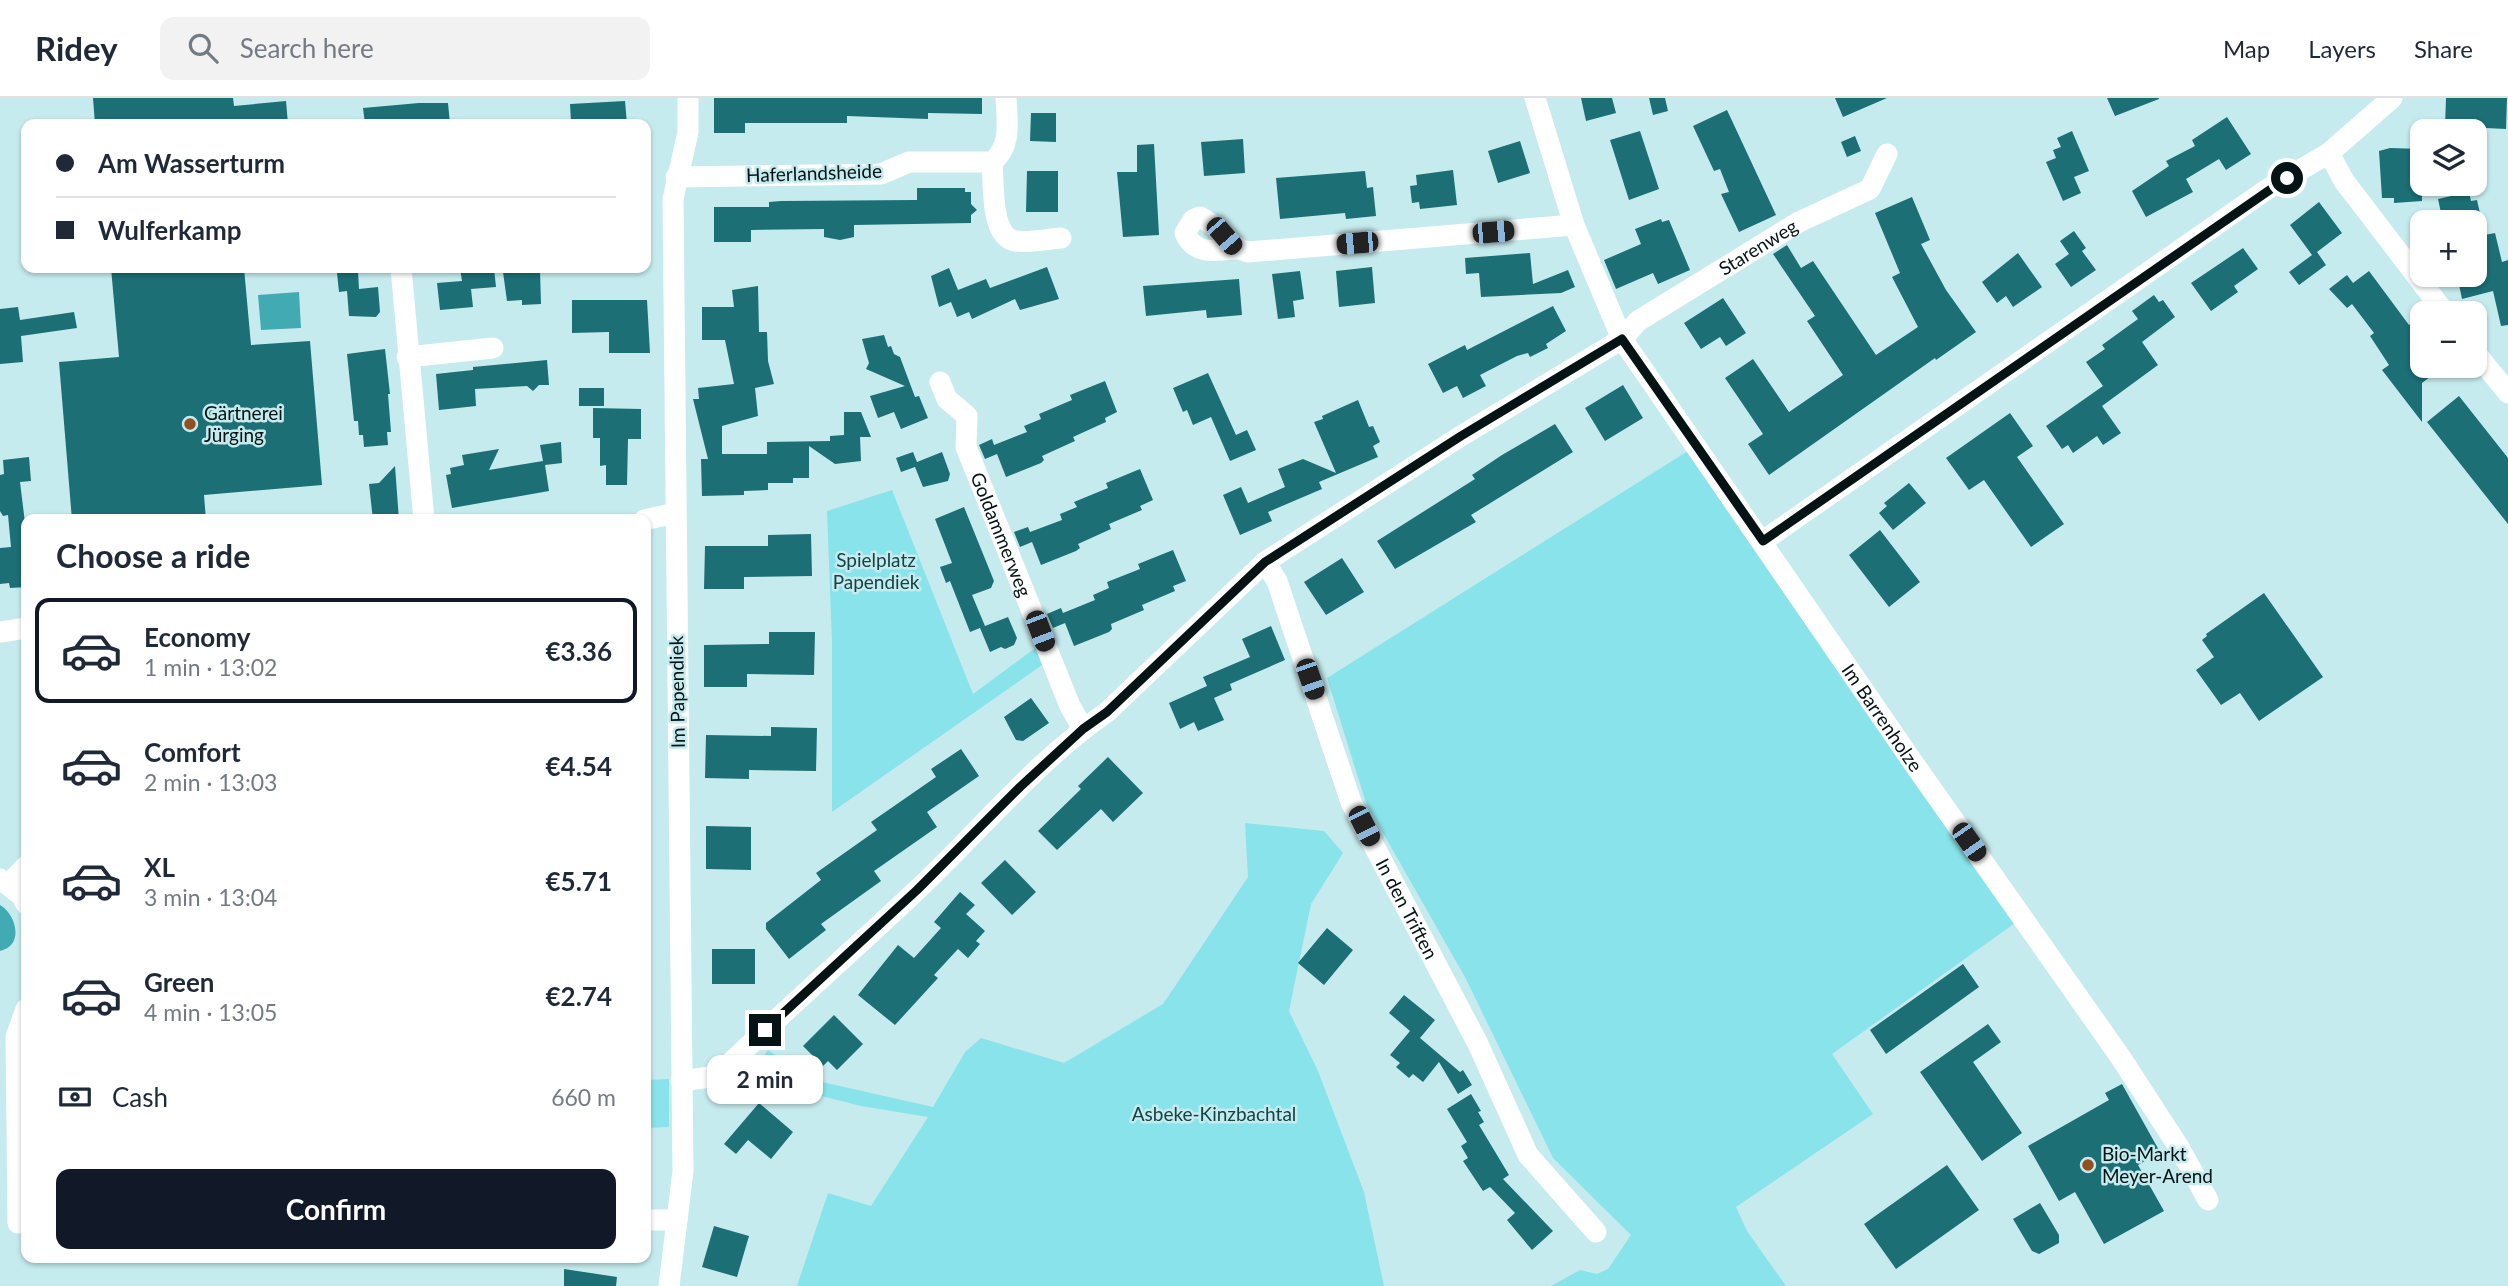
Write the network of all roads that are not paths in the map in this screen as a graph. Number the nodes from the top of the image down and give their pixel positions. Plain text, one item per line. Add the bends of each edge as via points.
1 (688, 98) edge
2 (1006, 98) edge
3 (1535, 98) edge
4 (2392, 98) edge
5 (2329, 153) junction
6 (1887, 154) dead end
7 (992, 162) junction
8 (676, 177) junction
9 (1574, 225) junction
10 (1061, 238) dead end
11 (1235, 249) dead end
12 (401, 273) edge
13 (2436, 301) edge
14 (1622, 339) junction
15 (493, 348) dead end
16 (407, 357) junction
17 (2487, 367) edge
18 (940, 382) dead end
19 (2508, 393) edge
20 (675, 513) junction
21 (424, 514) edge
22 (651, 518) edge
23 (1763, 541) junction
24 (1265, 562) junction
25 (21, 629) edge
26 (0, 632) edge
27 (1083, 729) junction
28 (21, 870) edge
29 (5, 882) edge
30 (21, 899) edge
31 (21, 1017) edge
32 (8, 1037) edge
33 (681, 1081) junction
34 (2208, 1200) dead end
35 (651, 1220) edge
36 (677, 1220) junction
37 (15, 1223) edge
38 (1596, 1232) dead end
39 (668, 1286) edge

1 - 8 street, Im Papendiek via 688,132
2 - 7 street via 1007,139 1001,155
3 - 9 street, Im Barrenholze
4 - 5 street
5 - 13 street via 2344,181
5 - 23 street via 2256,197
6 - 14 street, Starenweg via 1870,189 1799,222 1638,321
7 - 8 street, Haferlandsheide via 909,162 881,174
7 - 10 street via 998,226 1005,236 1015,241
8 - 20 street, Im Papendiek
9 - 11 street via 1248,252
9 - 14 street, Im Barrenholze
12 - 16 street
14 - 23 street, Im Barrenholze
14 - 24 street, Starenweg
15 - 16 street
16 - 21 street
17 - 19 street
18 - 27 street, Goldammerweg via 947,399 967,416 966,447
20 - 22 street
20 - 33 street, Im Papendiek
23 - 34 street, Im Barrenholze via 2121,1058
24 - 27 street, Starenweg via 1107,712
24 - 38 street, In den Triften via 1277,581 1351,802 1478,1044 1528,1155
25 - 26 street
27 - 33 street, Starenweg via 717,1076
28 - 29 street
29 - 30 street
31 - 32 street
32 - 37 street
33 - 36 street, Im Papendiek via 683,1171
35 - 36 street
36 - 39 street, Im Papendiek

